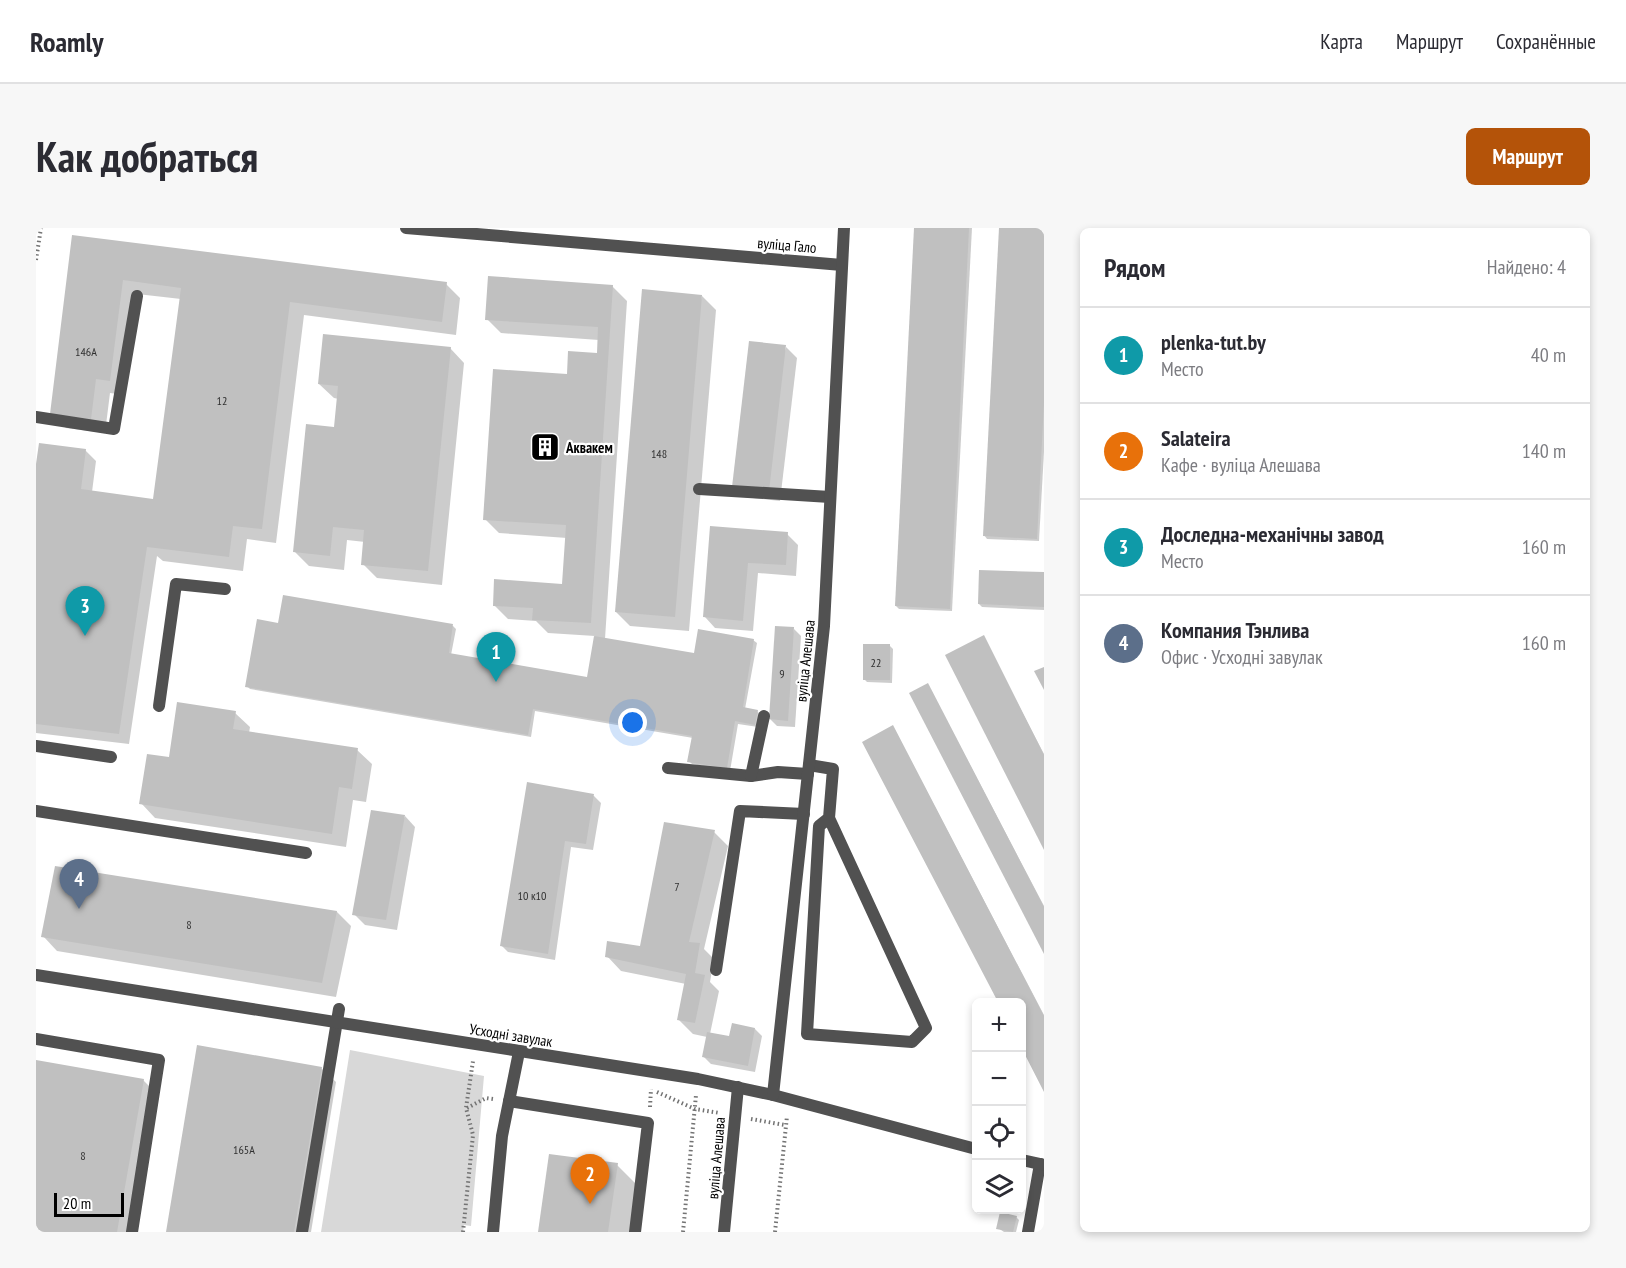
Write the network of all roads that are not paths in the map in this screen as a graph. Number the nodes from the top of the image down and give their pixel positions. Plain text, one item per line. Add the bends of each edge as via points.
1 (406, 228) edge
2 (844, 228) edge
3 (842, 265) junction
4 (137, 296) dead end
5 (36, 417) edge
6 (699, 489) dead end
7 (830, 497) junction
8 (225, 589) dead end
9 (159, 706) dead end
10 (764, 716) dead end
11 (36, 746) edge
12 (111, 757) dead end
13 (668, 768) dead end
14 (809, 770) junction
15 (751, 776) junction
16 (36, 811) edge
17 (804, 813) junction
18 (829, 818) junction
19 (306, 853) dead end
20 (717, 970) dead end
21 (36, 975) edge
22 (339, 1009) dead end
23 (336, 1022) junction
24 (36, 1039) edge
25 (519, 1052) junction
26 (738, 1087) junction
27 (773, 1095) junction
28 (509, 1101) junction
29 (972, 1148) edge
30 (1026, 1161) edge
31 (1042, 1164) edge
32 (132, 1232) edge
33 (302, 1232) edge
34 (493, 1232) edge
35 (635, 1232) edge
36 (724, 1232) edge
37 (1028, 1232) edge

1 - 3 street, вуліца Гало
2 - 3 street, вуліца Алешава
3 - 7 street, вуліца Алешава
4 - 5 street via 114,429
6 - 7 street
7 - 14 street, вуліца Алешава via 824,626
8 - 9 street via 176,584
10 - 15 street
11 - 12 street
13 - 15 street
14 - 15 street
14 - 17 street, вуліца Алешава
14 - 18 street via 833,769
16 - 19 street
17 - 20 street via 740,811
17 - 27 street, вуліца Алешава
18 - 18 street via 926,1028 912,1042 807,1034 819,826
21 - 23 street, Усходні завулак
22 - 23 street
23 - 25 street, Усходні завулак
23 - 33 street
24 - 32 street via 159,1060
25 - 26 street, Усходні завулак
25 - 28 street
26 - 27 street, Усходні завулак
26 - 36 street, вуліца Алешава
27 - 29 street, Усходні завулак
28 - 34 street
28 - 35 street via 648,1123
30 - 31 street
31 - 37 street

